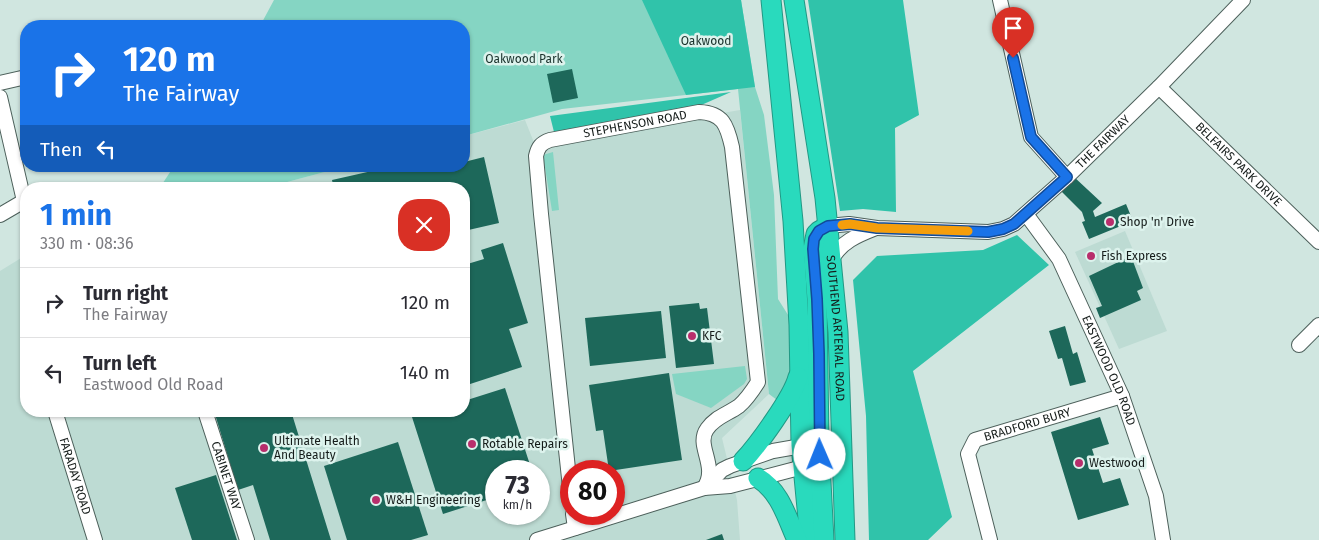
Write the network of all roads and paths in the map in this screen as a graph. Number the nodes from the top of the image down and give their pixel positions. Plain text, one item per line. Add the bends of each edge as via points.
1 (771, 0) edge
2 (794, 0) edge
3 (1000, 0) edge
4 (1243, 0) edge
5 (20, 78) edge
6 (0, 83) edge
7 (1159, 87) junction
8 (0, 97) edge
9 (1067, 177) junction
10 (20, 182) edge
11 (20, 204) edge
12 (0, 214) edge
13 (1026, 214) junction
14 (828, 226) junction
15 (877, 228) junction
16 (1319, 242) edge
17 (831, 261) junction
18 (1319, 325) edge
19 (1299, 345) dead end
20 (800, 366) junction
21 (1122, 396) junction
22 (57, 417) edge
23 (207, 417) edge
24 (823, 443) junction
25 (707, 456) junction
26 (567, 460) edge
27 (736, 463) junction
28 (842, 464) junction
29 (811, 466) junction
30 (758, 478) junction
31 (704, 488) junction
32 (574, 525) edge
33 (574, 528) junction
34 (95, 540) edge
35 (247, 540) edge
36 (537, 540) edge
37 (797, 540) edge
38 (810, 540) edge
39 (824, 540) edge
40 (845, 540) edge
41 (990, 540) edge
42 (1163, 540) edge

1 - 20 highway via 793,221
2 - 14 highway, SOUTHEND ARTERIAL ROAD
3 - 9 street via 1031,137
4 - 7 street, THE FAIRWAY
5 - 6 street
7 - 9 street, THE FAIRWAY
7 - 16 street, BELFAIRS PARK DRIVE
8 - 10 street
9 - 13 street, THE FAIRWAY
11 - 12 street
13 - 15 street, THE FAIRWAY via 1014,224 988,232
13 - 21 street, EASTWOOD OLD ROAD via 1059,258
14 - 15 street, THE FAIRWAY via 850,224
14 - 17 highway, SOUTHEND ARTERIAL ROAD
14 - 24 highway via 819,231 813,244
15 - 17 street, THE FAIRWAY via 845,243
17 - 24 highway, SOUTHEND ARTERIAL ROAD via 838,332
18 - 19 street
20 - 24 highway
20 - 27 highway via 792,392 757,445
21 - 41 street, BRADFORD BURY via 975,440 968,454
21 - 42 street, EASTWOOD OLD ROAD via 1156,496
22 - 34 street, FARADAY ROAD
23 - 35 street, CABINET WAY
24 - 27 street via 781,448
24 - 28 highway
24 - 29 highway
25 - 26 street, STEPHENSON ROAD via 706,430 738,406 758,382 732,147 725,124 718,116 699,112 550,140 539,146 536,156
25 - 27 street via 717,467
25 - 31 street, STEPHENSON ROAD via 710,474
27 - 31 street via 722,470
28 - 29 street
28 - 40 highway
29 - 30 street
29 - 38 highway
29 - 39 highway
30 - 31 street via 730,486
30 - 37 highway via 776,495
31 - 33 street
32 - 33 street
33 - 36 street

